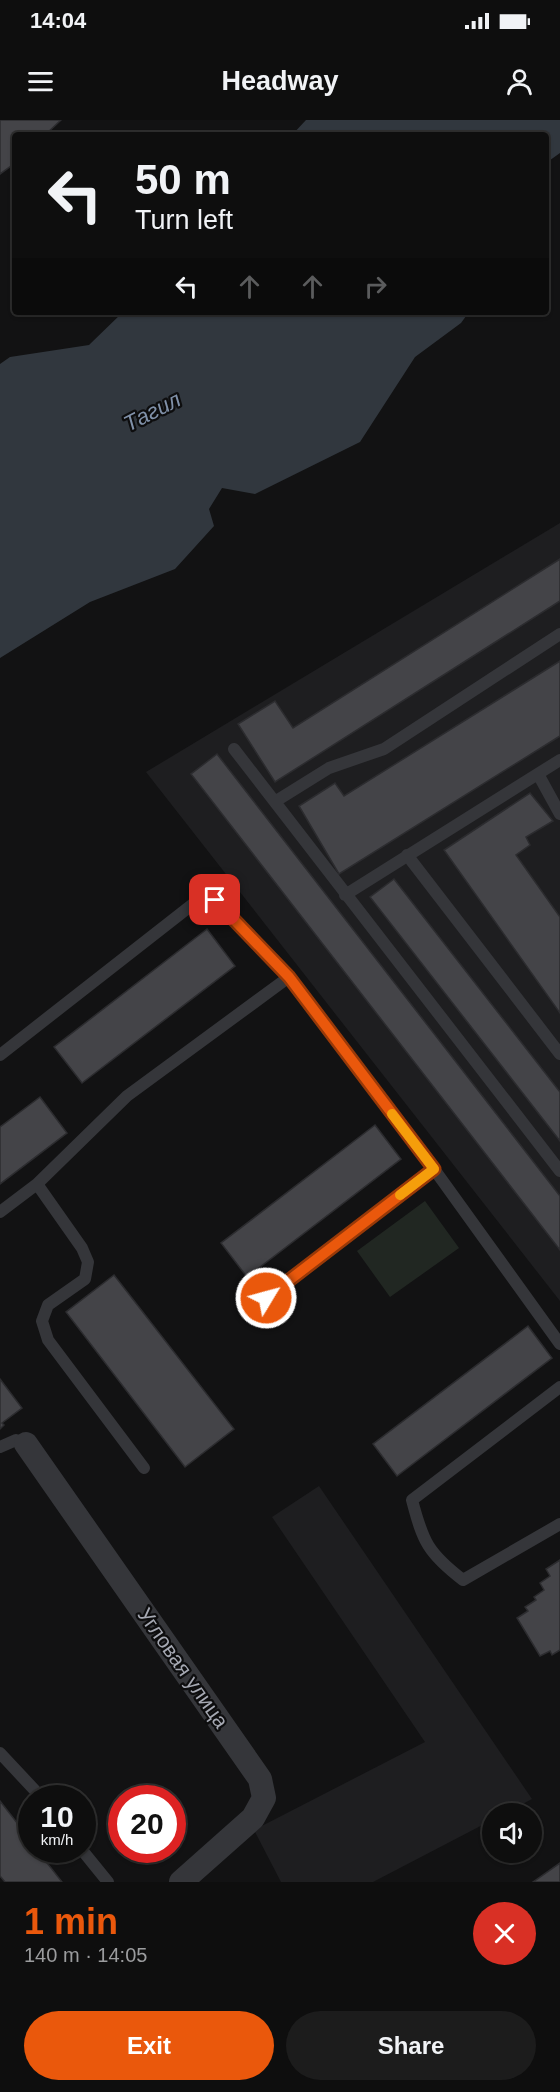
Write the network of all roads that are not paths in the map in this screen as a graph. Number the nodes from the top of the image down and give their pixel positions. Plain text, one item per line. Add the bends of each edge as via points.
1 (560, 634) edge
2 (234, 749) dead end
3 (560, 760) edge
4 (538, 774) junction
5 (276, 801) junction
6 (560, 814) edge
7 (407, 855) junction
8 (345, 895) junction
9 (289, 977) junction
10 (560, 1054) edge
11 (0, 1055) edge
12 (434, 1169) junction
13 (560, 1171) edge
14 (37, 1184) junction
15 (0, 1212) edge
16 (266, 1298) dead end
17 (560, 1344) edge
18 (560, 1387) edge
19 (26, 1444) joint
20 (0, 1447) edge
21 (144, 1468) dead end
22 (560, 1524) edge
23 (0, 1753) edge
24 (30, 1785) edge
25 (93, 1863) edge
26 (108, 1882) edge
27 (180, 1882) edge

1 - 5 lane via 384,749 329,768
2 - 5 lane
3 - 4 lane
4 - 6 lane
4 - 7 lane
5 - 8 lane
7 - 8 lane
7 - 10 lane
8 - 13 lane
9 - 11 lane via 215,900 193,904
9 - 12 lane
9 - 14 lane via 126,1096
12 - 16 lane
12 - 17 lane
14 - 15 lane
14 - 21 lane via 88,1262 85,1279 48,1305 42,1322 48,1340
18 - 22 lane via 412,1500 421,1532 438,1561 463,1580
19 - 20 lane via 16,1440
19 - 27 street, Угловая улица via 260,1779 264,1798 252,1818
23 - 24 lane
25 - 26 lane

